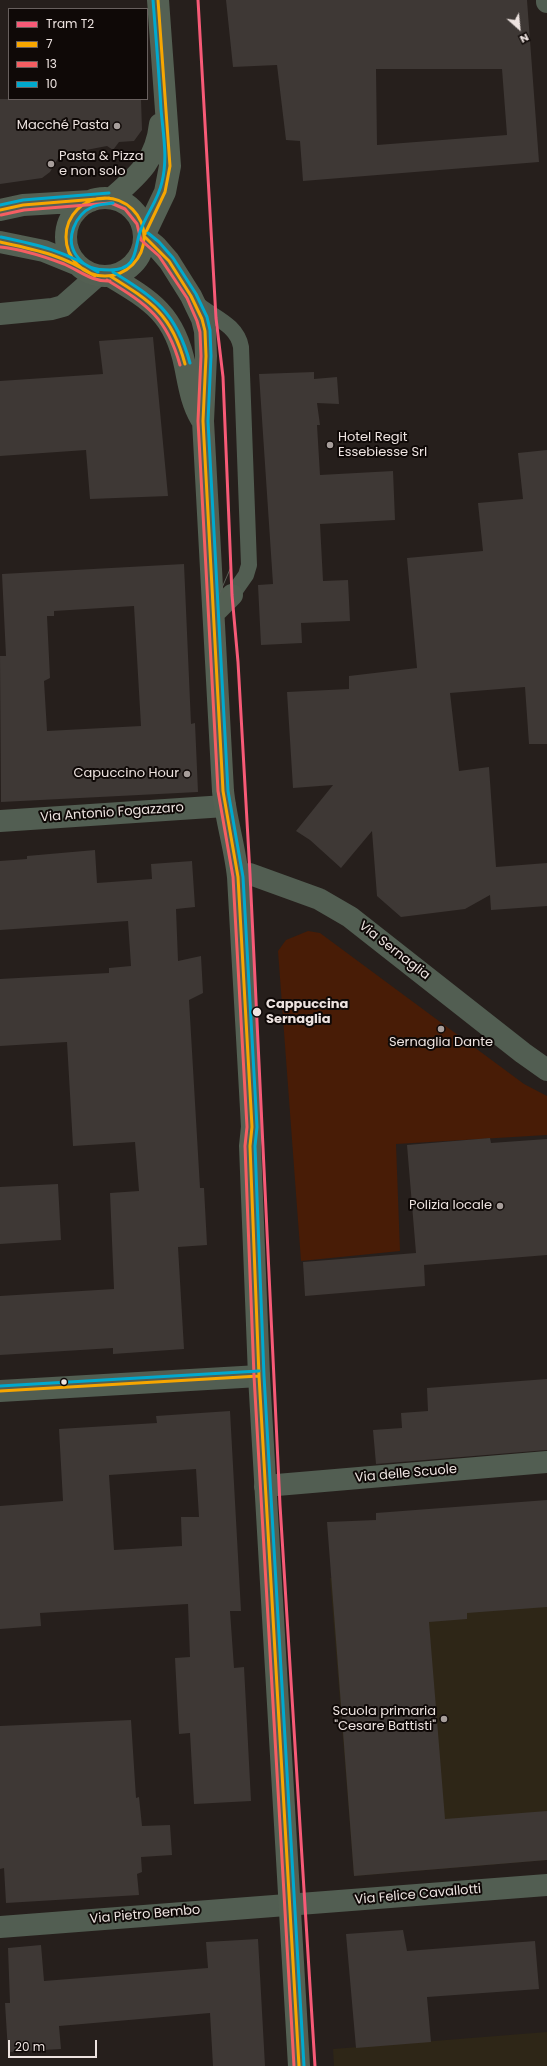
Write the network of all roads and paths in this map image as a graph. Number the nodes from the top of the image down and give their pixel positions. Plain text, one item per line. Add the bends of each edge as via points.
1 (158, 0) edge
2 (164, 97) junction
3 (101, 200) junction
4 (0, 210) edge
5 (145, 235) junction
6 (0, 242) edge
7 (76, 264) junction
8 (103, 276) junction
9 (191, 296) junction
10 (0, 314) edge
11 (203, 421) junction
12 (232, 595) joint
13 (214, 613) junction
14 (225, 806) junction
15 (0, 821) edge
16 (235, 849) junction
17 (547, 1070) edge
18 (259, 1376) junction
19 (0, 1391) edge
20 (547, 1462) edge
21 (265, 1486) junction
22 (547, 1885) edge
23 (290, 1904) junction
24 (0, 1927) edge
25 (299, 2066) edge

1 - 2 street
2 - 3 street via 157,143 142,172
2 - 5 street via 170,156 169,177 161,203
3 - 4 street via 23,205
3 - 5 street via 132,208 142,222
3 - 7 street via 78,209 69,221 66,244
5 - 8 street via 138,260 126,271
5 - 9 street via 163,253
6 - 7 street via 44,251
7 - 8 street via 82,270
8 - 10 street via 59,308
8 - 11 street via 148,299 167,320 183,356 190,396
9 - 11 street via 202,319 206,343
9 - 12 lane via 206,312 232,328 241,347 249,565 246,575
11 - 13 street
12 - 13 street
13 - 14 street
14 - 15 street, Via Antonio Fogazzaro
14 - 16 street
16 - 17 street, Via Sernaglia via 242,865 250,874 319,899 350,917
16 - 18 street via 252,1127 250,1146
18 - 19 street
18 - 21 street
20 - 21 street, Via delle Scuole
21 - 23 street
22 - 23 street, Via Felice Cavallotti
23 - 24 street, Via Pietro Bembo
23 - 25 street

